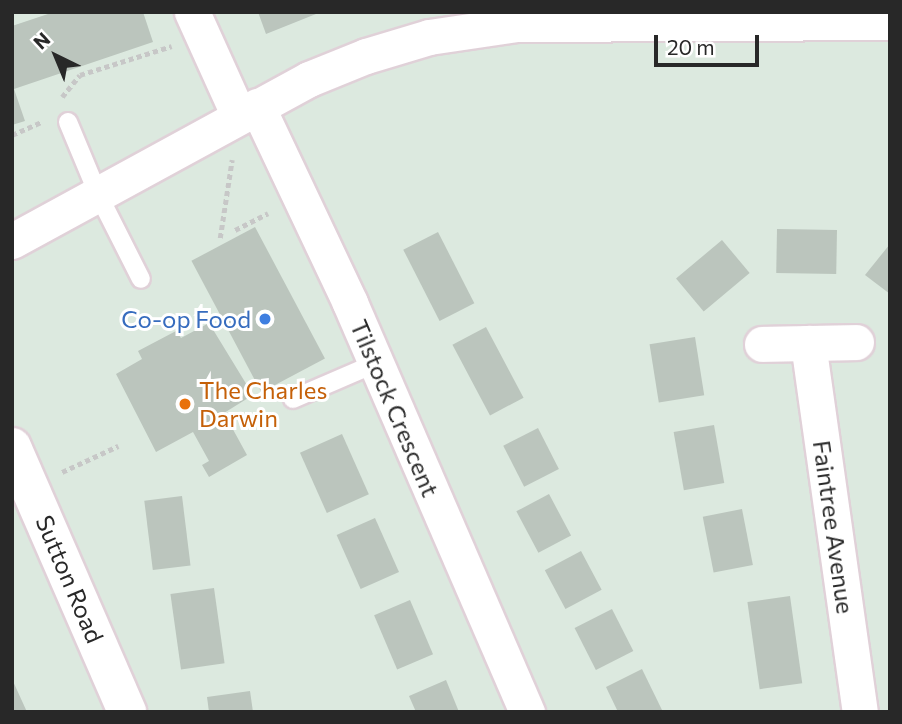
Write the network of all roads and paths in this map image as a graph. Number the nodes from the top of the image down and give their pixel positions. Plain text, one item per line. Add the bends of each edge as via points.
1 (517, 18) edge
2 (869, 19) edge
3 (197, 24) edge
4 (55, 106) dead end
5 (46, 116) dead end
6 (237, 117) junction
7 (68, 122) dead end
8 (12, 135) edge
9 (98, 194) junction
10 (220, 238) dead end
11 (12, 240) edge
12 (141, 279) dead end
13 (856, 342) dead end
14 (808, 343) junction
15 (762, 344) dead end
16 (376, 363) junction
17 (293, 398) dead end
18 (118, 446) dead end
19 (12, 447) edge
20 (55, 475) dead end
21 (127, 712) edge
22 (527, 712) edge
23 (860, 712) edge

1 - 2 street
1 - 6 street via 366,56 309,79
3 - 4 path via 80,75
3 - 6 street, Tilstock Crescent
5 - 8 path via 38,126
6 - 9 street
6 - 10 path
6 - 16 street, Tilstock Crescent
7 - 9 lane
9 - 11 street
9 - 12 lane
13 - 14 street
14 - 15 street
14 - 23 street, Faintree Avenue
16 - 17 lane
16 - 22 street, Tilstock Crescent
18 - 20 path
19 - 21 street, Sutton Road

